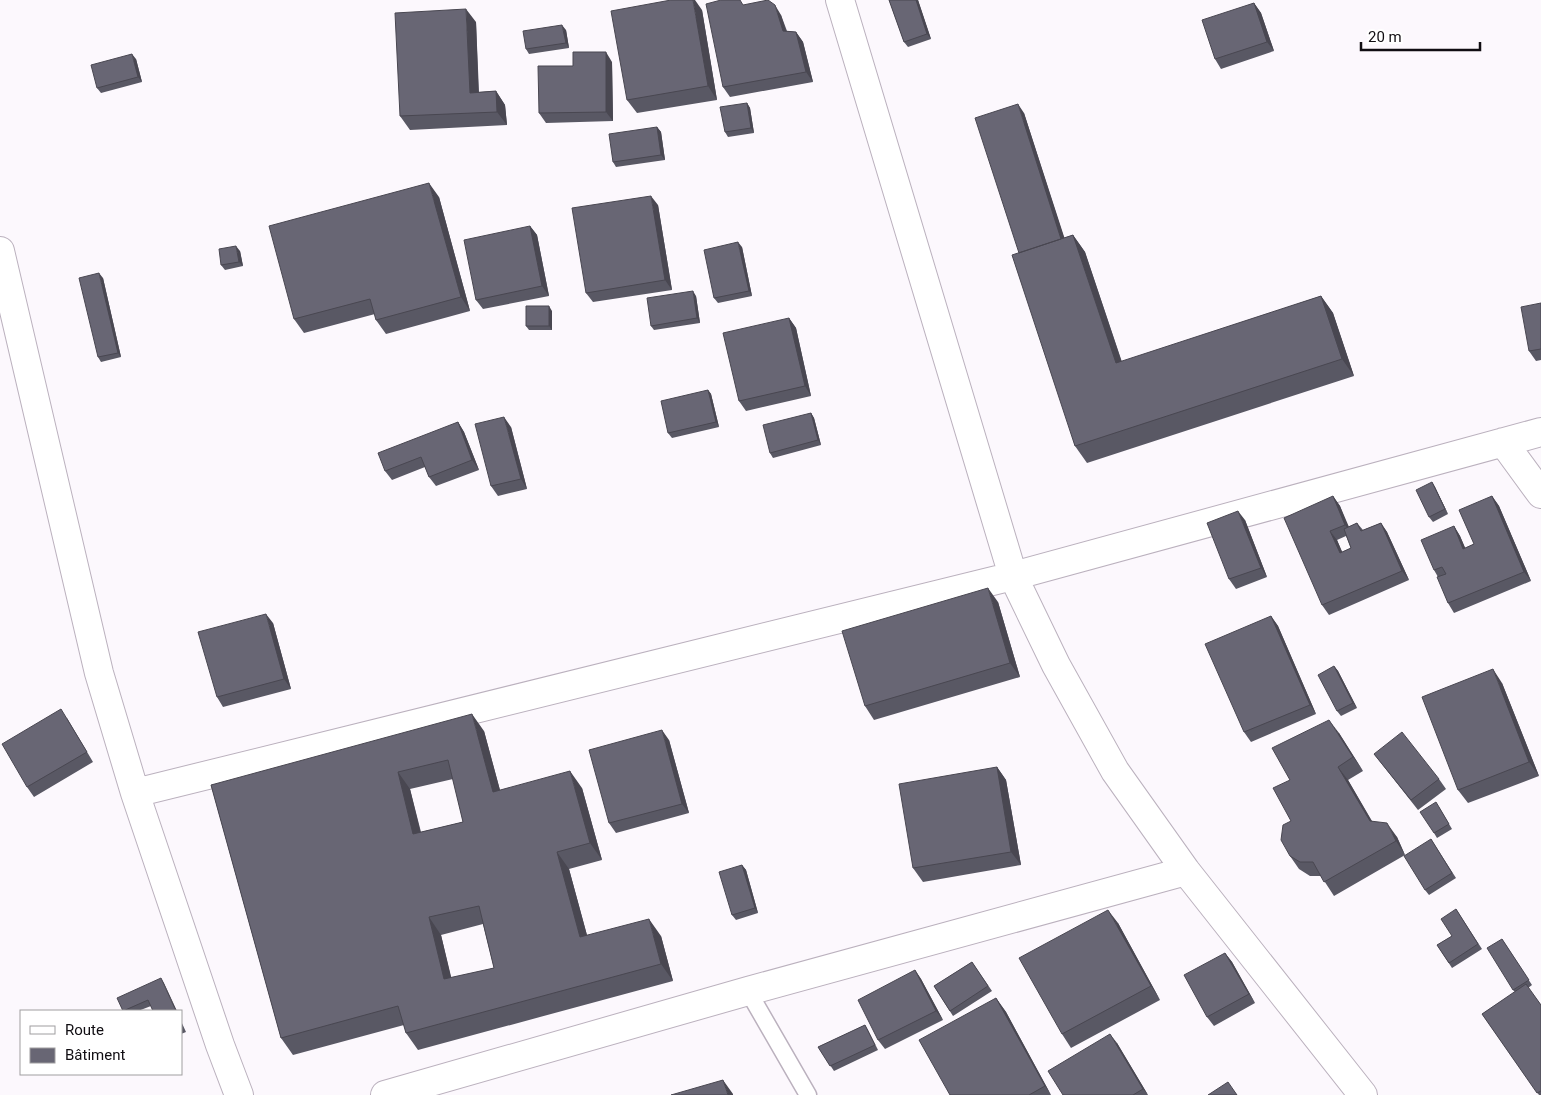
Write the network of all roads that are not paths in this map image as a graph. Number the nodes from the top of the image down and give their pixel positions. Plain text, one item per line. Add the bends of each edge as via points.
1 (840, 0) edge
2 (0, 251) edge
3 (1541, 432) edge
4 (1503, 442) junction
5 (1541, 494) edge
6 (1013, 576) junction
7 (135, 793) junction
8 (1186, 871) junction
9 (748, 991) junction
10 (239, 1095) edge
11 (385, 1095) edge
12 (808, 1095) edge
13 (1363, 1095) edge

1 - 6 street
2 - 7 street via 99,673
3 - 4 street
4 - 5 street
4 - 6 street
6 - 7 street
6 - 8 street via 1056,666 1115,771
7 - 10 street
8 - 9 street
8 - 13 street
9 - 11 street
9 - 12 lane

